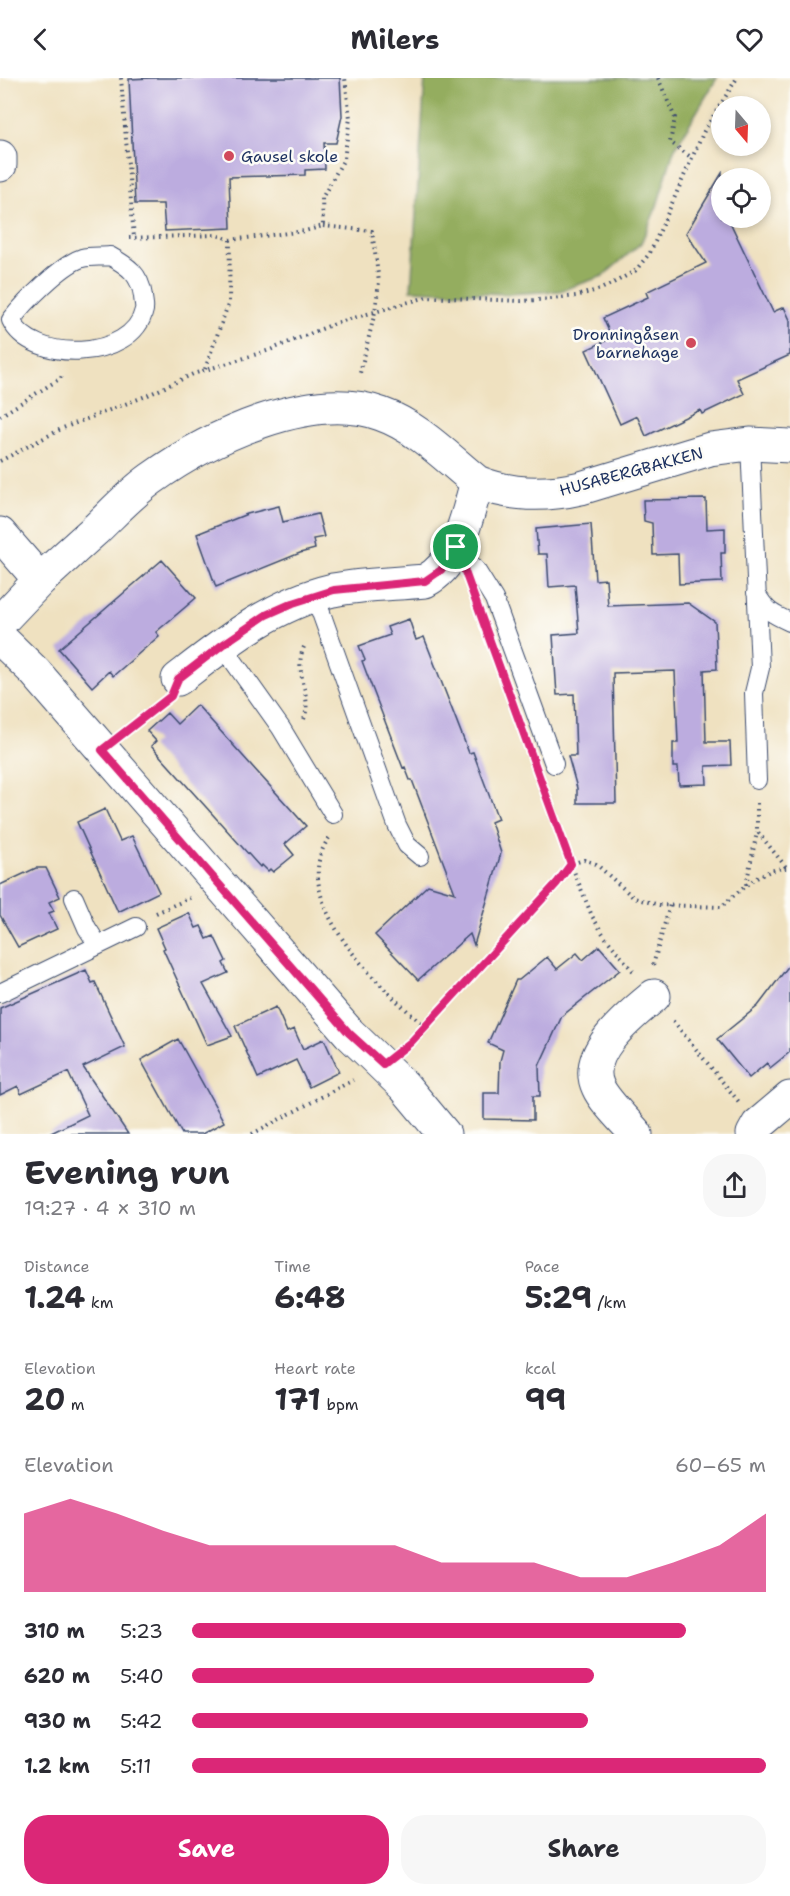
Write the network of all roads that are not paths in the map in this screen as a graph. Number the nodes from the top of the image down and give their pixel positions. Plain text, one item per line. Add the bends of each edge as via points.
1 (0, 157) edge
2 (0, 165) edge
3 (6, 318) edge
4 (750, 444) junction
5 (790, 446) edge
6 (477, 482) junction
7 (0, 534) edge
8 (456, 547) junction
9 (40, 580) junction
10 (756, 593) junction
11 (315, 596) junction
12 (0, 622) edge
13 (790, 622) edge
14 (0, 638) edge
15 (222, 645) junction
16 (178, 679) road end
17 (554, 764) dead end
18 (757, 780) road end
19 (333, 814) road end
20 (420, 856) dead end
21 (74, 898) dead end
22 (136, 927) road end
23 (98, 945) junction
24 (653, 981) road end
25 (0, 993) edge
26 (790, 1098) edge
27 (444, 1134) edge
28 (636, 1134) edge
29 (753, 1134) edge

1 - 2 street
3 - 3 lane via 81,259 110,256 127,265 142,287 144,309 135,328 118,341 94,350 68,351 40,345 20,334
4 - 5 street, HUSABERGBAKKEN
4 - 6 street, HUSABERGBAKKEN via 710,449 560,493 522,494
4 - 10 lane
6 - 8 street
6 - 9 street, HUSABERGBAKKEN via 413,430 381,414 345,406 307,409 248,426 152,478
7 - 9 street
8 - 11 street via 441,570 425,581 334,590
8 - 17 lane via 494,599
9 - 12 street, HUSABERGBAKKEN
10 - 13 lane via 771,614
10 - 18 lane via 760,668 754,693
11 - 15 street via 266,615
11 - 20 lane via 397,825 406,845
14 - 27 street via 35,672 349,1033 383,1064
15 - 16 street
15 - 19 lane
21 - 23 lane
22 - 23 lane
23 - 25 lane
24 - 28 street via 602,1047 594,1072 598,1088
26 - 29 street

